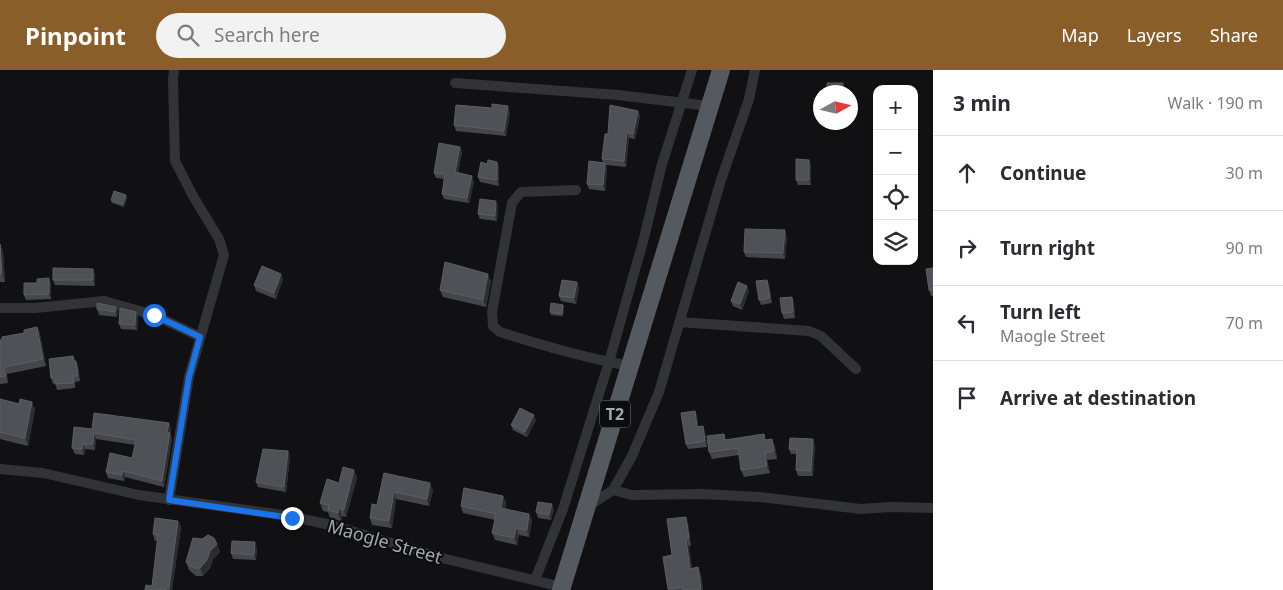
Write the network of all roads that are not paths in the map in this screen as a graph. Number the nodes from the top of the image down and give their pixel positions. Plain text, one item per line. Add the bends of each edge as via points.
1 (174, 70) edge
2 (692, 70) edge
3 (721, 70) edge
4 (754, 70) edge
5 (455, 83) dead end
6 (681, 102) junction
7 (709, 106) junction
8 (576, 190) dead end
9 (0, 308) edge
10 (679, 322) junction
11 (200, 337) junction
12 (609, 362) junction
13 (630, 366) junction
14 (856, 369) dead end
15 (0, 469) edge
16 (613, 490) junction
17 (169, 500) junction
18 (586, 508) junction
19 (933, 508) edge
20 (535, 580) junction
21 (561, 588) edge

1 - 11 street via 175,161 219,239 224,255
2 - 6 street
3 - 7 highway, T2
4 - 10 street via 749,98
5 - 6 street
6 - 7 street
6 - 12 street
7 - 13 highway, T2
8 - 12 street via 522,192 512,203 492,321 500,332
9 - 11 street via 104,301 154,315
10 - 14 street via 809,331 821,336
10 - 16 street via 659,392 632,456
11 - 17 street via 189,377
12 - 13 street
12 - 20 street via 563,509
13 - 18 highway, T2
15 - 17 street, Maogle Street via 43,472
16 - 18 street
16 - 19 street via 632,495 760,497 861,509
17 - 20 street, Maogle Street via 283,515 331,525
18 - 21 highway, T2
20 - 21 street, Maogle Street

